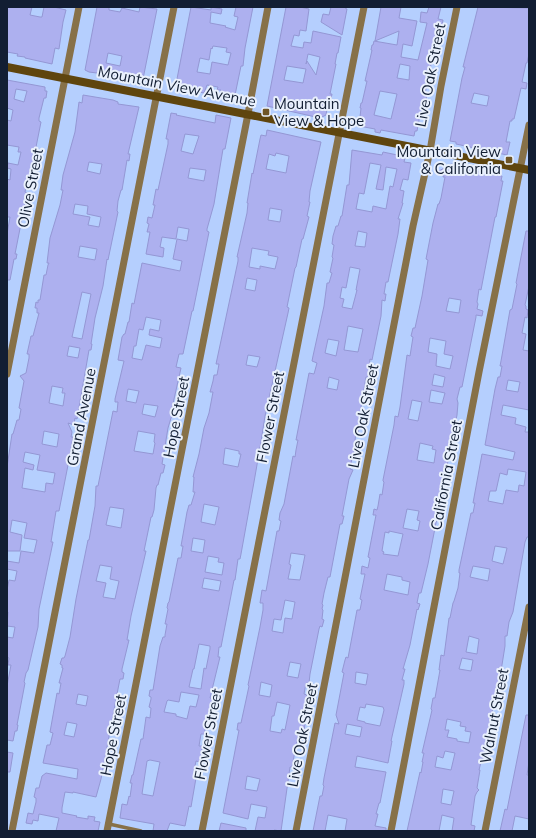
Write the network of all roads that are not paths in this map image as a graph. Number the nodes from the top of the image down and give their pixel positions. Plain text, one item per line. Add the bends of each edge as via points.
1 (79, 7) edge
2 (174, 7) edge
3 (268, 7) edge
4 (364, 7) edge
5 (456, 7) edge
6 (7, 67) edge
7 (65, 78) junction
8 (157, 97) junction
9 (248, 114) junction
10 (529, 125) edge
11 (339, 132) junction
12 (430, 151) junction
13 (520, 168) junction
14 (529, 170) edge
15 (7, 374) edge
16 (529, 607) edge
17 (108, 828) edge
18 (12, 831) edge
19 (141, 831) edge
20 (202, 831) edge
21 (296, 831) edge
22 (391, 831) edge
23 (485, 831) edge

1 - 7 street, Olive Street
2 - 8 street, Grand Avenue
3 - 9 street, Hope Street
4 - 11 street, Flower Street
5 - 12 street, Live Oak Street
6 - 7 street, Mountain View Avenue
7 - 8 street, Mountain View Avenue
7 - 15 street, Olive Street
8 - 9 street, Mountain View Avenue
8 - 18 street, Grand Avenue
9 - 11 street, Mountain View Avenue
9 - 17 street, Hope Street
10 - 13 street, California Street
11 - 12 street, Mountain View Avenue
11 - 20 street, Flower Street
12 - 13 street, Mountain View Avenue
12 - 21 street, Live Oak Street via 413,226
13 - 14 street, Mountain View Avenue
13 - 22 street, California Street
16 - 23 street, Walnut Street
17 - 19 lane

